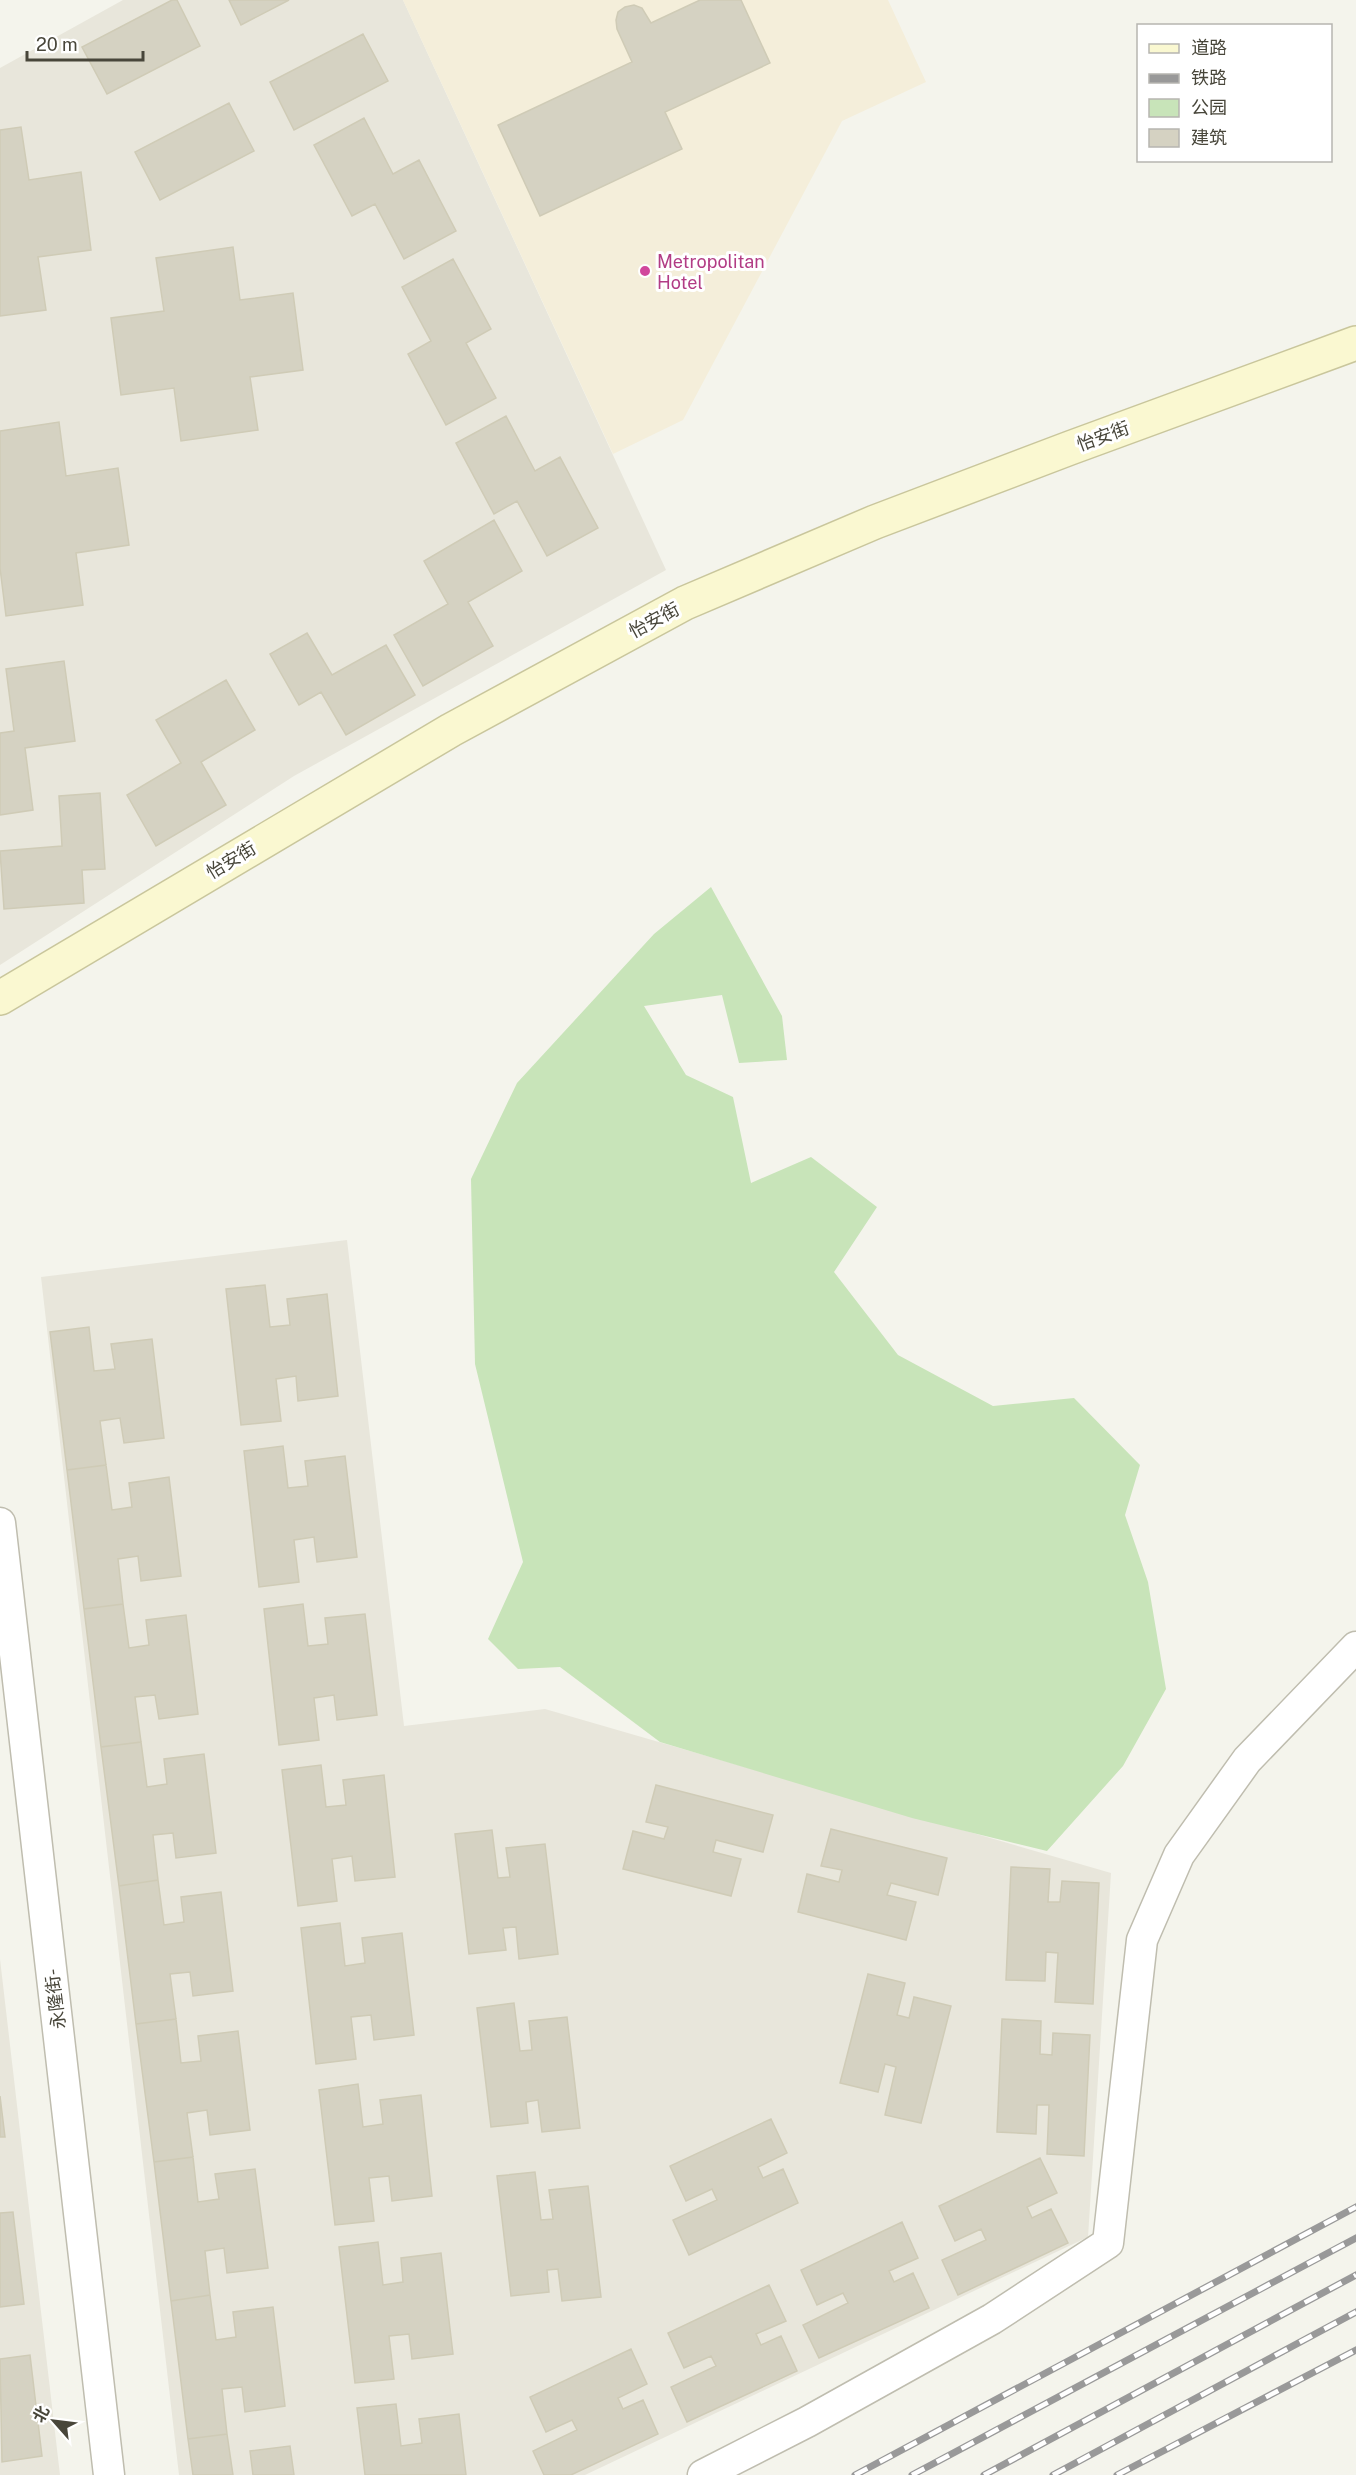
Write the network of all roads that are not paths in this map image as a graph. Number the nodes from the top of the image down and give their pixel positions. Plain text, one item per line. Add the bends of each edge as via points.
1 (1356, 343) edge
2 (0, 998) edge
3 (0, 1523) edge
4 (1356, 1647) edge
5 (109, 2475) edge
6 (703, 2475) edge

1 - 2 street, 怡安街 via 886,518 685,603 451,730
3 - 5 street, 永隆街-
4 - 6 street via 1247,1760 1179,1855 1142,1940 1108,2243 992,2319

